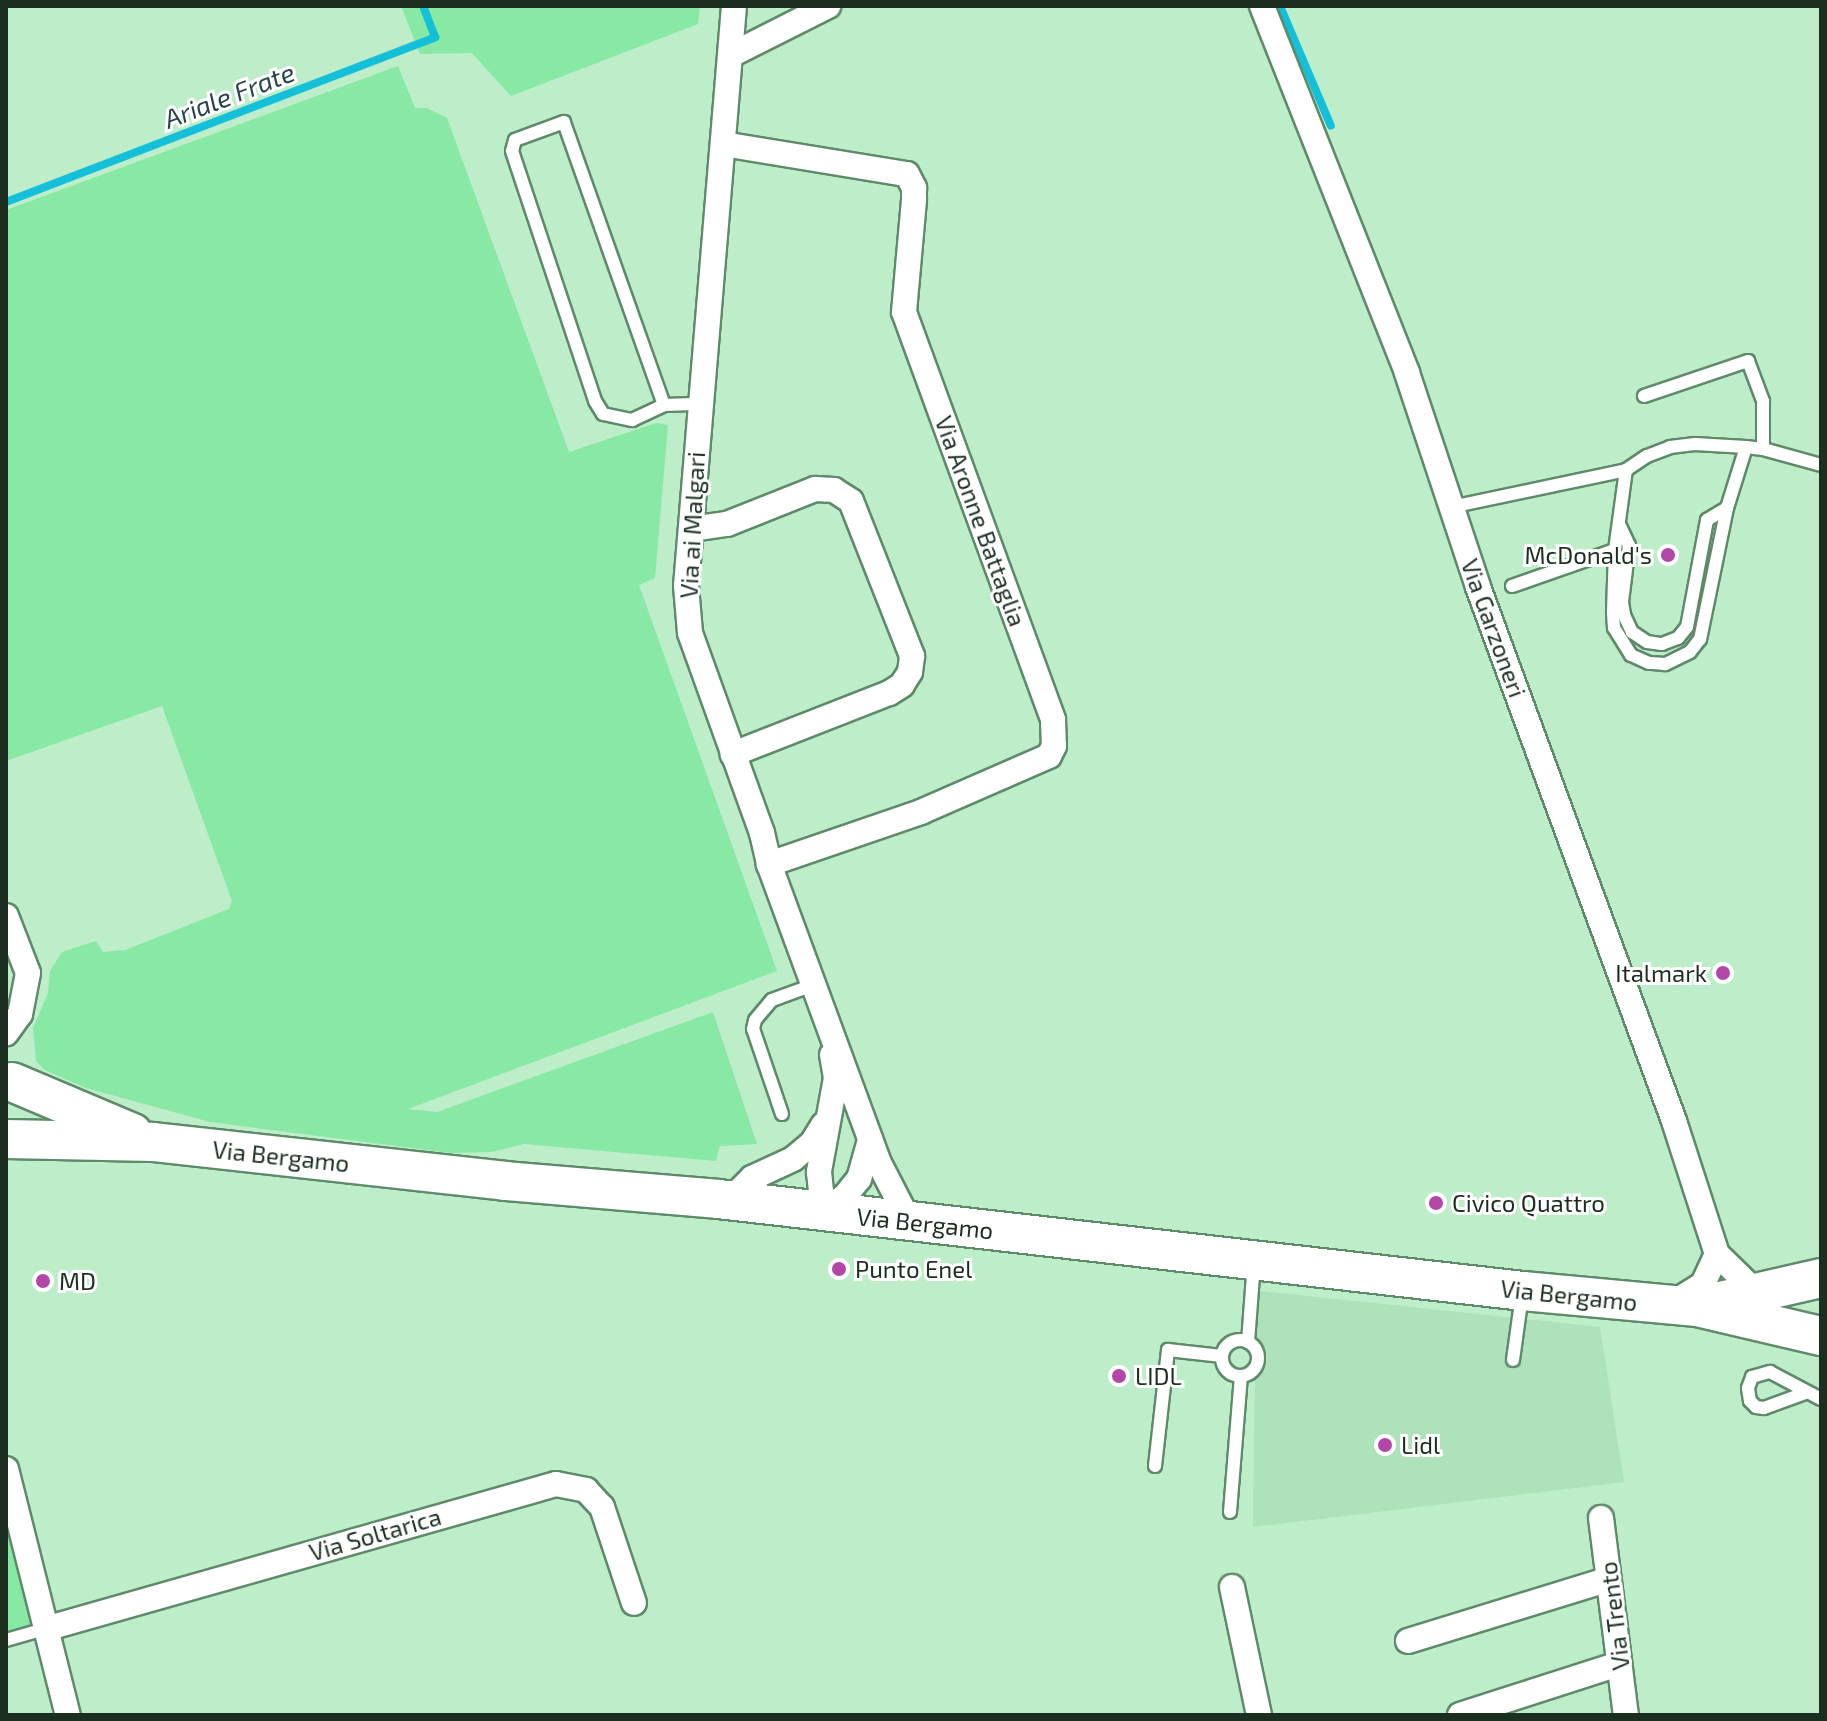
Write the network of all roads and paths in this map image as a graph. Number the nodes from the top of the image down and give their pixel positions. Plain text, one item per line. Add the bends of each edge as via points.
1 (734, 6) edge
2 (828, 6) edge
3 (1262, 6) edge
4 (731, 55) junction
5 (723, 144) junction
6 (1644, 396) dead end
7 (700, 404) junction
8 (664, 405) junction
9 (1746, 447) junction
10 (1763, 449) junction
11 (1821, 465) edge
12 (1626, 470) junction
13 (1451, 507) junction
14 (1727, 508) junction
15 (1619, 524) junction
16 (691, 529) junction
17 (1615, 550) junction
18 (1512, 586) dead end
19 (733, 754) junction
20 (769, 864) junction
21 (6, 916) edge
22 (813, 985) junction
23 (827, 1021) junction
24 (6, 1033) edge
25 (9, 1075) edge
26 (782, 1114) dead end
27 (827, 1119) junction
28 (6, 1125) edge
29 (871, 1138) junction
30 (6, 1139) edge
31 (153, 1142) junction
32 (729, 1201) junction
33 (823, 1211) junction
34 (909, 1221) junction
35 (1717, 1254) junction
36 (1254, 1260) junction
37 (1821, 1278) edge
38 (1523, 1291) junction
39 (1757, 1293) junction
40 (1682, 1306) junction
41 (1821, 1336) edge
42 (1248, 1342) junction
43 (1222, 1356) junction
44 (1513, 1360) dead end
45 (1241, 1376) junction
46 (1805, 1393) dead end
47 (1821, 1399) edge
48 (1155, 1466) dead end
49 (6, 1469) edge
50 (1230, 1512) dead end
51 (1601, 1518) dead end
52 (1609, 1579) junction
53 (1232, 1587) dead end
54 (634, 1603) dead end
55 (45, 1629) junction
56 (6, 1640) edge
57 (1408, 1641) dead end
58 (1619, 1664) junction
59 (68, 1715) edge
60 (1259, 1715) edge
61 (1460, 1715) edge
62 (1626, 1715) edge

1 - 4 street, Via ai Malgari
2 - 4 street
3 - 13 street, Via Garzoneri via 1407,373
4 - 5 street, Via ai Malgari
5 - 7 street, Via ai Malgari
5 - 20 street, Via Aronne Battaglia via 907,174 914,200 904,312 1053,720 1049,756 921,812
6 - 10 lane via 1748,361 1763,401
7 - 8 lane
7 - 16 street, Via ai Malgari
8 - 8 lane via 632,420 616,420 603,414 595,401 512,151 515,140 564,122
9 - 10 lane
9 - 12 lane via 1670,447
9 - 14 lane
10 - 11 lane
12 - 13 lane
12 - 15 lane
13 - 35 street, Via Garzoneri via 1674,1121
14 - 15 lane via 1707,520 1687,627 1678,638 1662,644 1632,632 1624,615 1629,545
14 - 17 lane via 1706,621 1700,639 1679,659 1649,663 1620,643 1614,628
15 - 17 lane
16 - 19 street, Via ai Malgari via 686,586 690,633
16 - 19 street via 727,524 815,489 834,490 851,501 912,656 902,685 889,693
17 - 18 lane
19 - 20 street, Via ai Malgari
20 - 22 street, Via ai Malgari
21 - 24 street via 28,973 20,1014
22 - 23 street, Via ai Malgari
22 - 26 lane via 772,1000 755,1020 753,1029
23 - 27 street, Via ai Malgari via 836,1078
23 - 29 street, Via ai Malgari
25 - 28 main road, Via Bergamo via 14,1102
25 - 31 main road, Via Bergamo
27 - 32 street, Via ai Malgari via 812,1143 793,1159 752,1178
27 - 33 street, Via ai Malgari via 819,1172
29 - 33 street via 859,1179
29 - 34 street, Via ai Malgari via 887,1184
30 - 31 main road, Via Bergamo
31 - 32 main road, Via Bergamo
32 - 33 main road, Via Bergamo
33 - 34 main road, Via Bergamo
34 - 36 main road, Via Bergamo
35 - 39 street, Via Garzoneri
35 - 40 street via 1703,1284 1681,1301
36 - 38 main road, Via Bergamo
36 - 42 lane
37 - 39 main road, Via Bergamo
38 - 40 main road, Via Bergamo
38 - 44 lane
39 - 40 main road, Via Bergamo
40 - 41 main road, Via Bergamo
42 - 43 lane via 1231,1342
42 - 45 lane via 1256,1350 1257,1362
43 - 45 lane via 1226,1369
43 - 48 lane via 1168,1350
45 - 50 lane
46 - 47 lane
49 - 55 street
51 - 52 street, Via Trento
52 - 57 street
52 - 58 street, Via Trento
53 - 60 street
54 - 55 street, Via Soltarica via 602,1507 586,1490 556,1484
55 - 56 lane
55 - 59 street
58 - 61 street
58 - 62 street, Via Trento

